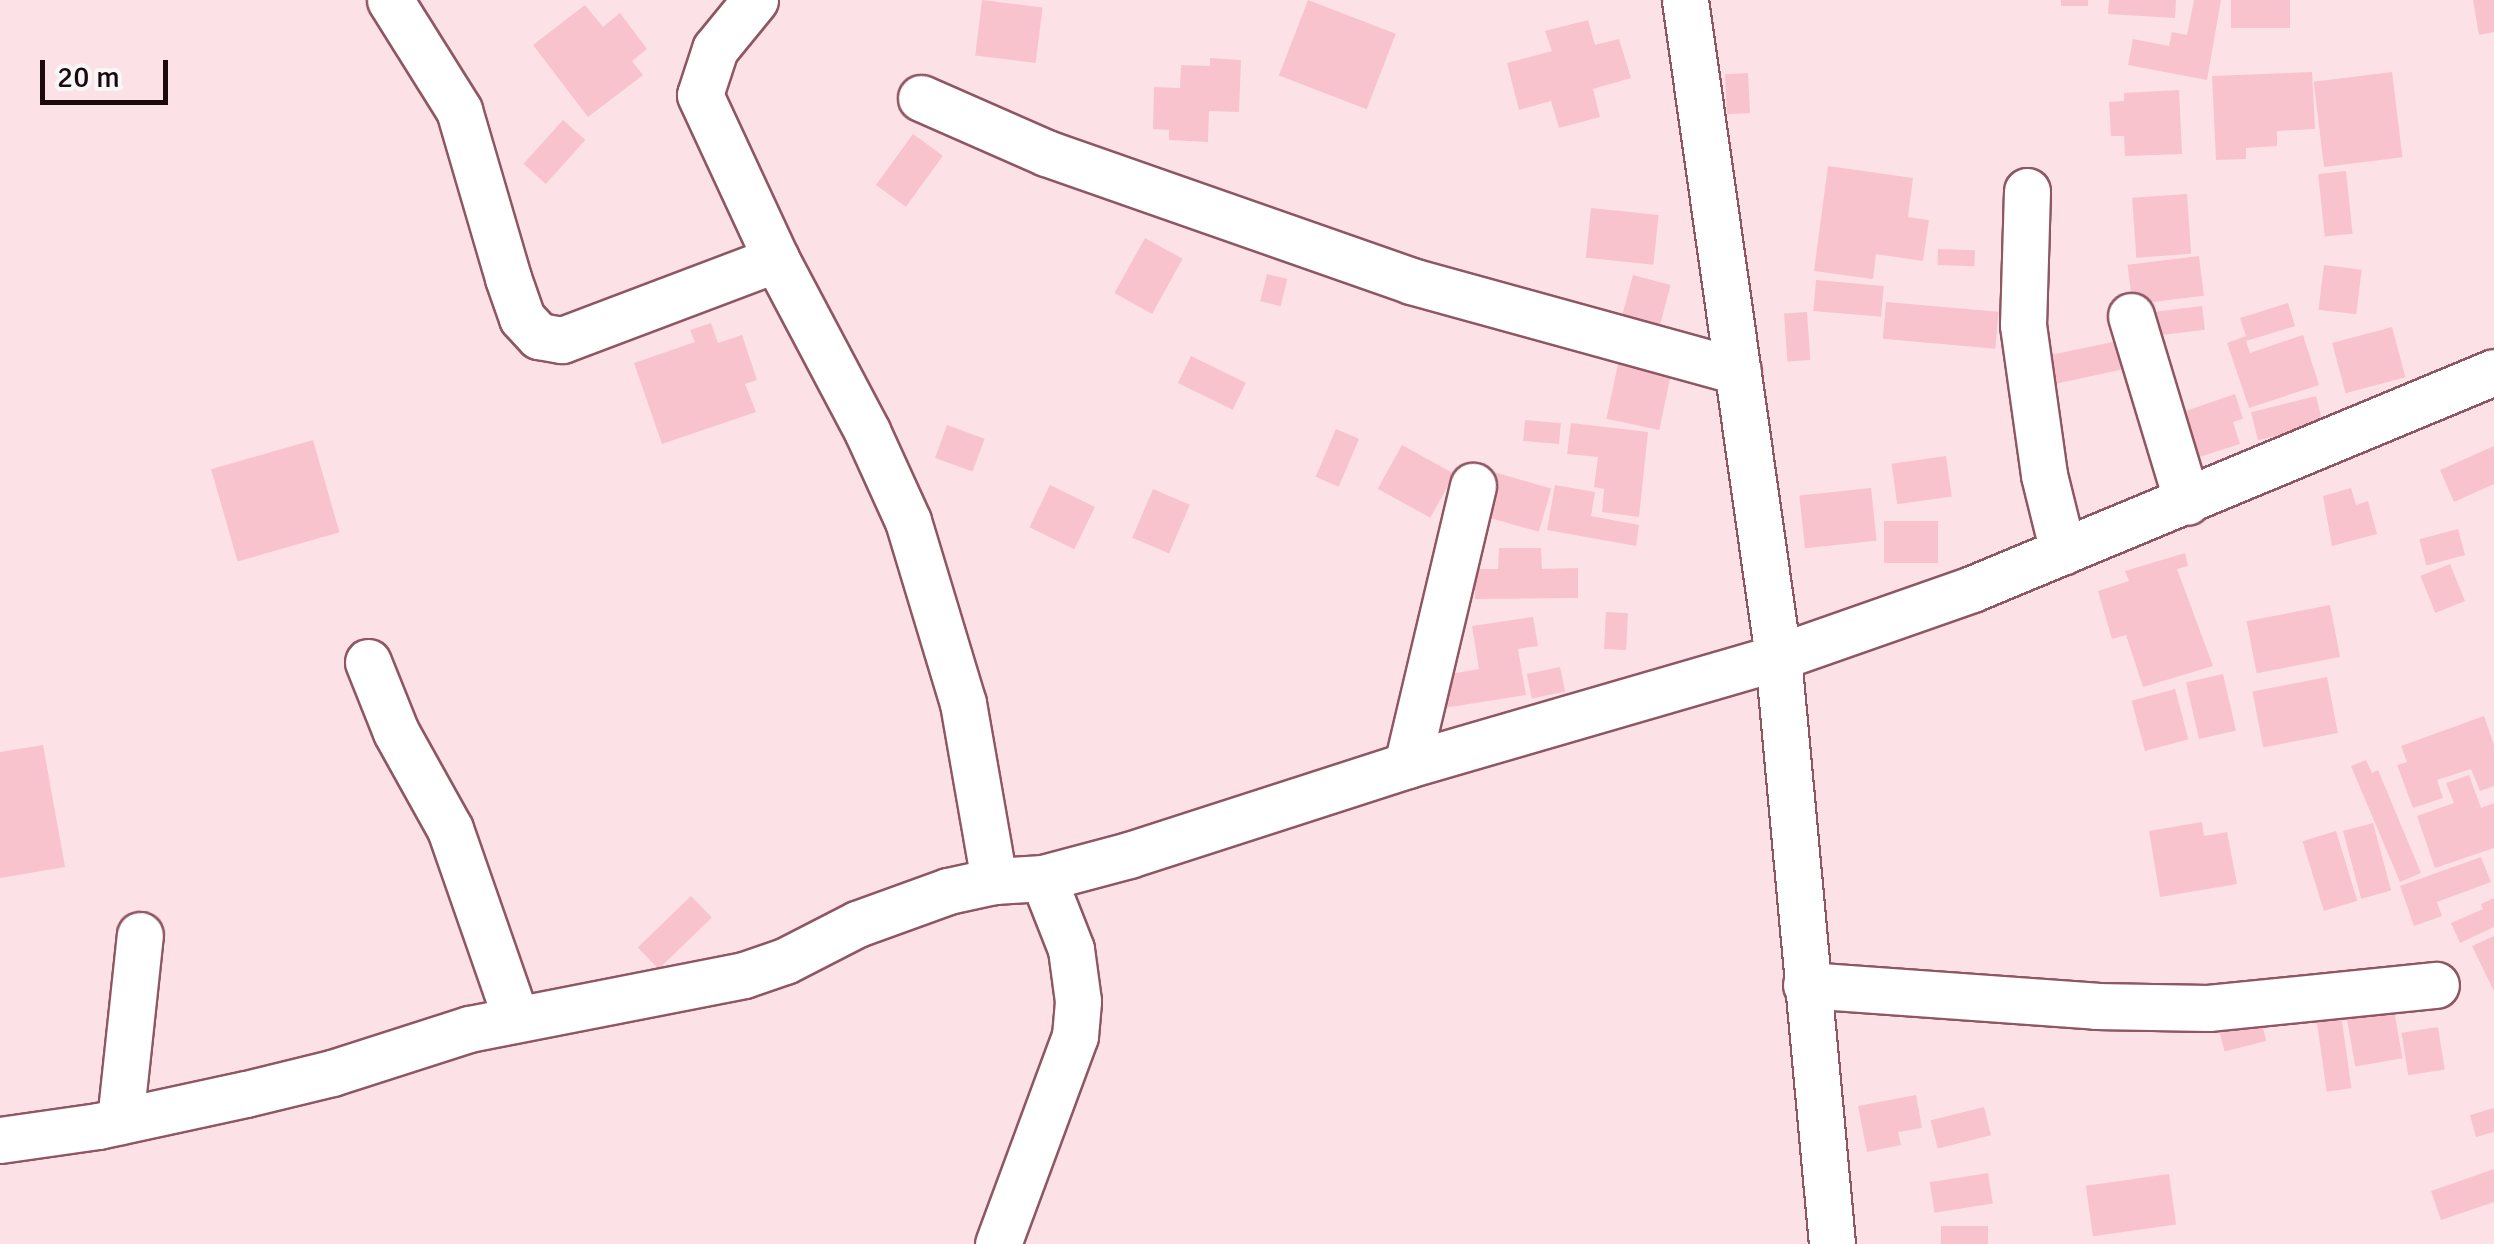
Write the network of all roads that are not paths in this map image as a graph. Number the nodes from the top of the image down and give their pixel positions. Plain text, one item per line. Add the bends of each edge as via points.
1 (390, 0) edge
2 (756, 0) edge
3 (1685, 0) edge
4 (921, 98) dead end
5 (2027, 191) dead end
6 (776, 260) junction
7 (2132, 316) dead end
8 (1738, 371) junction
9 (2494, 372) edge
10 (1473, 486) dead end
11 (2187, 502) junction
12 (2063, 552) junction
13 (1778, 658) junction
14 (368, 662) dead end
15 (1407, 766) junction
16 (1043, 878) junction
17 (994, 880) junction
18 (140, 934) dead end
19 (2436, 984) dead end
20 (1806, 985) junction
21 (516, 1018) junction
22 (120, 1121) junction
23 (0, 1140) edge
24 (998, 1244) edge
25 (1832, 1244) edge

1 - 6 street via 459,110 522,318 539,336 562,340
2 - 6 street via 715,49 700,95
3 - 8 street
4 - 8 street via 1046,153 1411,280
5 - 12 street via 2024,325 2044,475
6 - 17 street via 908,521 963,704
7 - 11 street
8 - 13 street
9 - 11 street
10 - 15 street
11 - 12 street
12 - 13 street
13 - 15 street
13 - 20 street
14 - 21 street via 396,732 450,829
15 - 16 street
16 - 17 street
16 - 24 street via 1074,961 1075,1036
17 - 21 street via 912,902 744,975
18 - 22 street
19 - 20 street via 2208,1008
20 - 25 street
21 - 22 street via 332,1073
22 - 23 street

